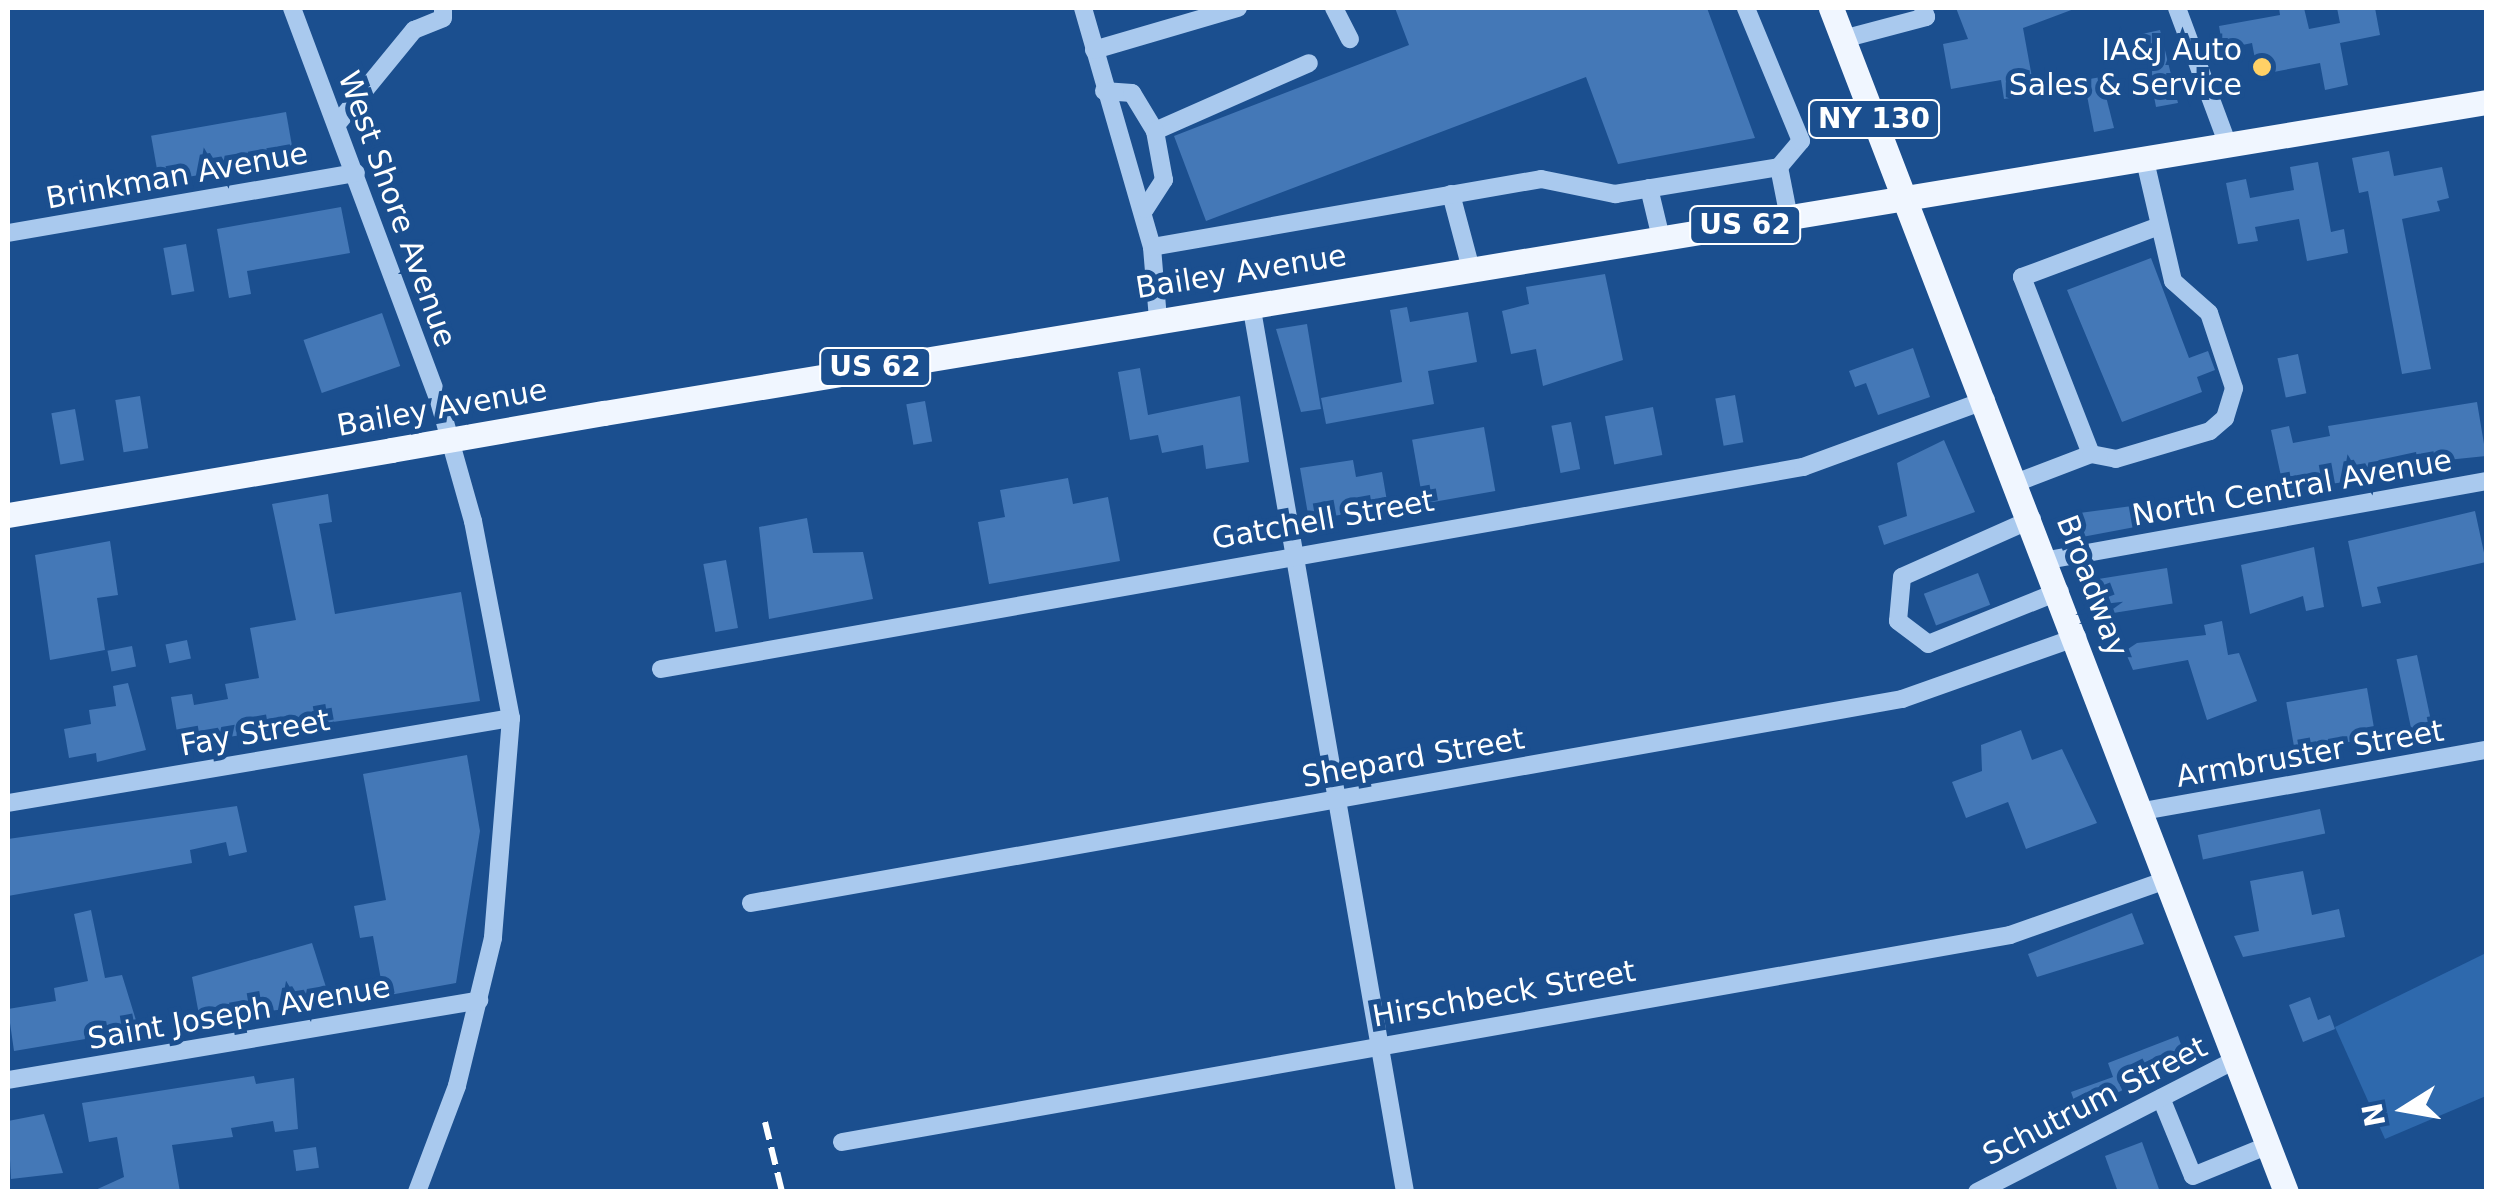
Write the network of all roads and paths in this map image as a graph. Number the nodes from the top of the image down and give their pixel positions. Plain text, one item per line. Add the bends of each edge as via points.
1 (292, 8) edge
2 (443, 8) edge
3 (1082, 8) edge
4 (1238, 8) edge
5 (1334, 8) edge
6 (1746, 8) edge
7 (1831, 8) edge
8 (1923, 8) edge
9 (2177, 8) edge
10 (1350, 39) dead end
11 (1843, 39) junction
12 (1094, 50) junction
13 (1309, 63) dead end
14 (1104, 90) junction
15 (2486, 102) edge
16 (337, 124) junction
17 (1155, 131) junction
18 (2229, 148) junction
19 (2145, 161) junction
20 (1779, 167) junction
21 (356, 174) junction
22 (1649, 188) junction
23 (1452, 194) junction
24 (1903, 200) junction
25 (1145, 209) junction
26 (1789, 218) junction
27 (2154, 228) junction
28 (8, 234) edge
29 (1661, 238) junction
30 (1152, 247) junction
31 (1472, 268) junction
32 (1251, 304) junction
33 (1158, 318) junction
34 (1986, 400) junction
35 (425, 418) dead end
36 (399, 424) dead end
37 (2091, 454) junction
38 (2486, 481) edge
39 (2018, 482) junction
40 (8, 515) edge
41 (2032, 519) junction
42 (1295, 552) junction
43 (2048, 560) junction
44 (2060, 592) junction
45 (2078, 637) junction
46 (661, 669) dead end
47 (511, 718) junction
48 (2486, 750) edge
49 (1338, 798) junction
50 (8, 803) edge
51 (2143, 812) junction
52 (2168, 879) junction
53 (751, 903) dead end
54 (479, 1000) junction
55 (1381, 1044) junction
56 (2237, 1059) junction
57 (8, 1080) edge
58 (2162, 1098) junction
59 (842, 1142) dead end
60 (2270, 1146) junction
61 (417, 1192) edge
62 (1405, 1192) edge
63 (1977, 1192) edge
64 (2286, 1192) edge

1 - 16 street, West Shore Avenue
2 - 16 street via 443,18 414,30
3 - 12 street
4 - 12 street
5 - 10 street
6 - 20 street via 1801,142
7 - 11 main road, Broadway / NY 130
8 - 11 street via 1926,17
9 - 18 street
11 - 24 main road, Broadway / NY 130
12 - 14 street
13 - 17 street
14 - 17 street via 1132,93
14 - 25 street
15 - 18 main road, Bailey Avenue / US 62
16 - 21 street, West Shore Avenue
17 - 25 street via 1164,180
18 - 19 main road, Bailey Avenue / US 62
19 - 24 main road, Bailey Avenue / US 62
19 - 27 street
20 - 22 street
20 - 26 street
21 - 28 street, Brinkman Avenue
21 - 47 street, West Shore Avenue via 474,521
22 - 23 street via 1614,194 1551,178
22 - 29 street
23 - 30 street
23 - 31 street
24 - 26 main road, Bailey Avenue / US 62
24 - 34 main road, Broadway
25 - 30 street
26 - 29 main road, Bailey Avenue / US 62
27 - 37 street via 2022,277
27 - 37 street via 2172,282 2209,313 2234,388 2210,431 2116,460
29 - 31 main road, Bailey Avenue / US 62
30 - 33 street
31 - 32 main road, Bailey Avenue / US 62
32 - 33 main road, Bailey Avenue / US 62
32 - 42 street
33 - 40 main road, Bailey Avenue / US 62, bridge
34 - 39 main road, Broadway
34 - 42 street, Gatchell Street via 1803,467
35 - 36 path
37 - 39 street
38 - 43 street, North Central Avenue
39 - 41 main road, Broadway
41 - 43 main road, Broadway
41 - 44 street via 1902,577 1898,621 1928,644
42 - 46 street, Gatchell Street
42 - 49 street
43 - 44 main road, Broadway
44 - 45 main road, Broadway
45 - 49 street, Shepard Street via 1902,698
45 - 51 main road, Broadway
47 - 50 street, Fay Street
47 - 54 street, West Shore Avenue via 504,876
48 - 51 street, Armbruster Street
49 - 53 street, Shepard Street
49 - 55 street
51 - 52 main road, Broadway
52 - 55 street, Hirschbeck Street via 2010,934
52 - 56 main road, Broadway
54 - 57 street, Saint Joseph Avenue
54 - 61 street, West Shore Avenue
55 - 59 street, Hirschbeck Street
55 - 62 street
56 - 58 street, Schutrum Street
56 - 60 main road, Broadway
58 - 60 street via 2193,1176
58 - 63 street, Schutrum Street
60 - 64 main road, Broadway

